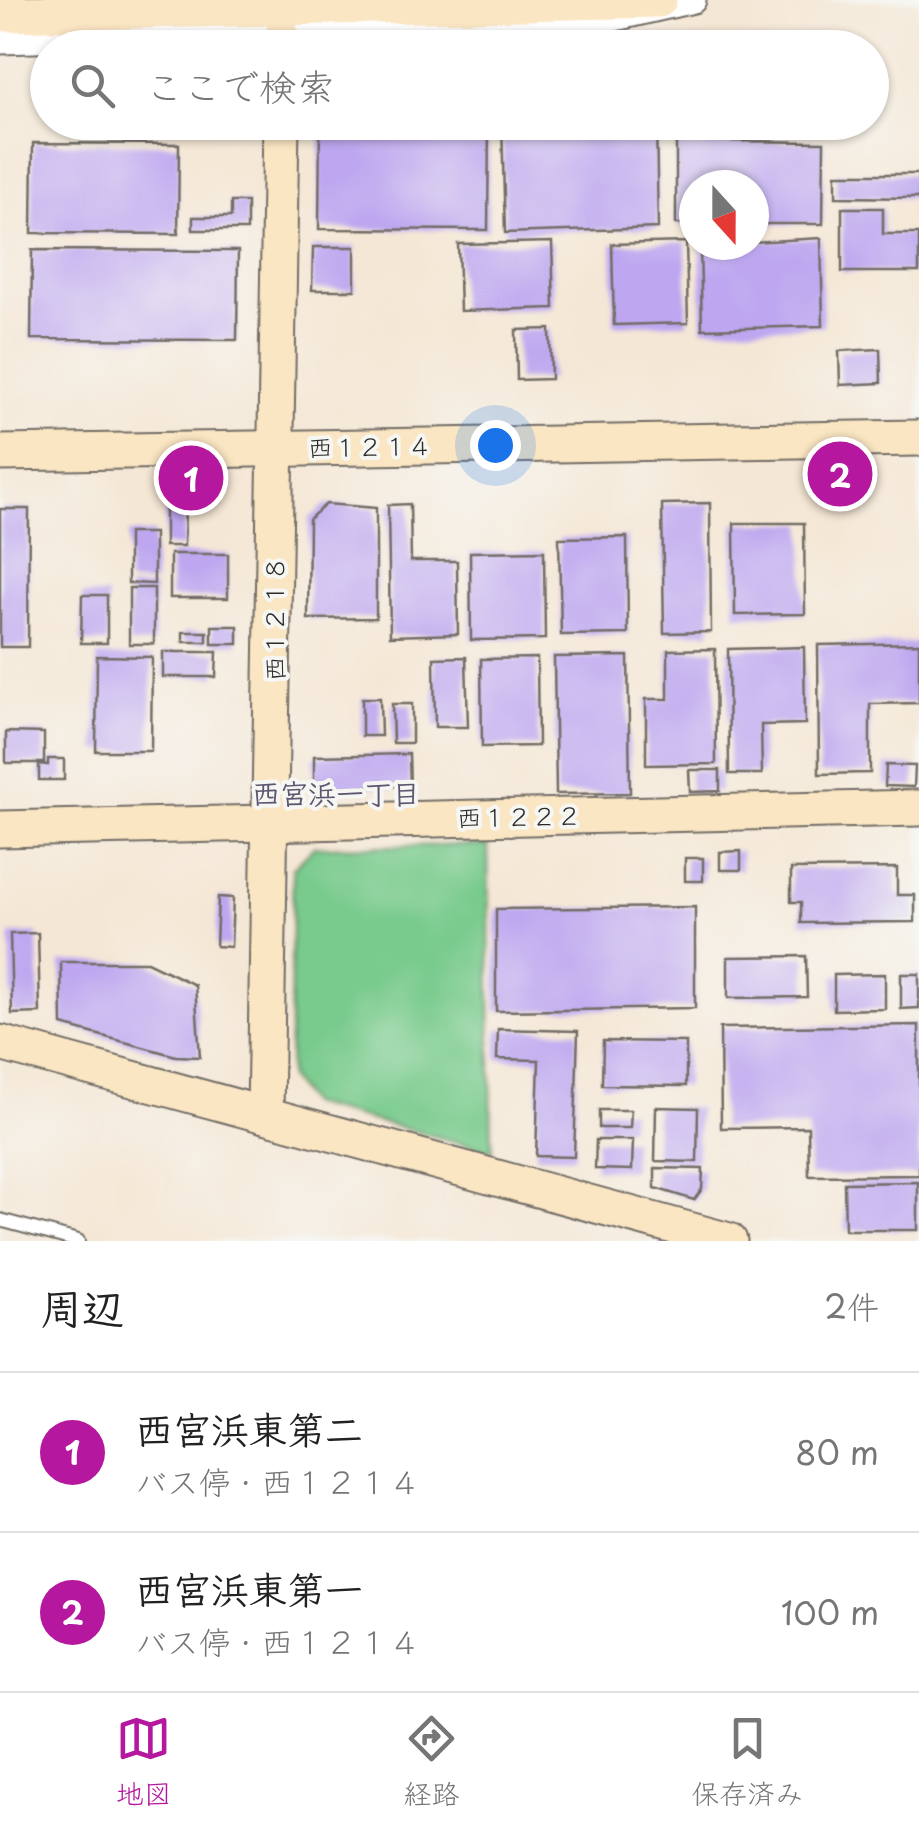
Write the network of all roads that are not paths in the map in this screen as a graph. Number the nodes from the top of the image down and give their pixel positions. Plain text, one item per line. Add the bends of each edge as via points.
1 (659, 0) edge
2 (693, 0) edge
3 (0, 14) edge
4 (478, 30) edge
5 (0, 40) edge
6 (30, 40) edge
7 (281, 140) edge
8 (919, 438) edge
9 (275, 448) junction
10 (0, 453) edge
11 (919, 808) edge
12 (272, 820) junction
13 (0, 829) edge
14 (0, 1044) edge
15 (265, 1114) junction
16 (0, 1220) edge
17 (78, 1241) edge
18 (729, 1241) edge

1 - 3 street
2 - 4 street via 593,23
5 - 6 street
7 - 9 street, 西１２１８
8 - 9 street, 西１２１４
9 - 10 street, 西１２１４
9 - 12 street, 西１２１８
11 - 12 street, 西１２２２
12 - 13 street, 西１２２２
12 - 15 street, 西１２１８
14 - 15 street
15 - 18 street
16 - 17 lane

